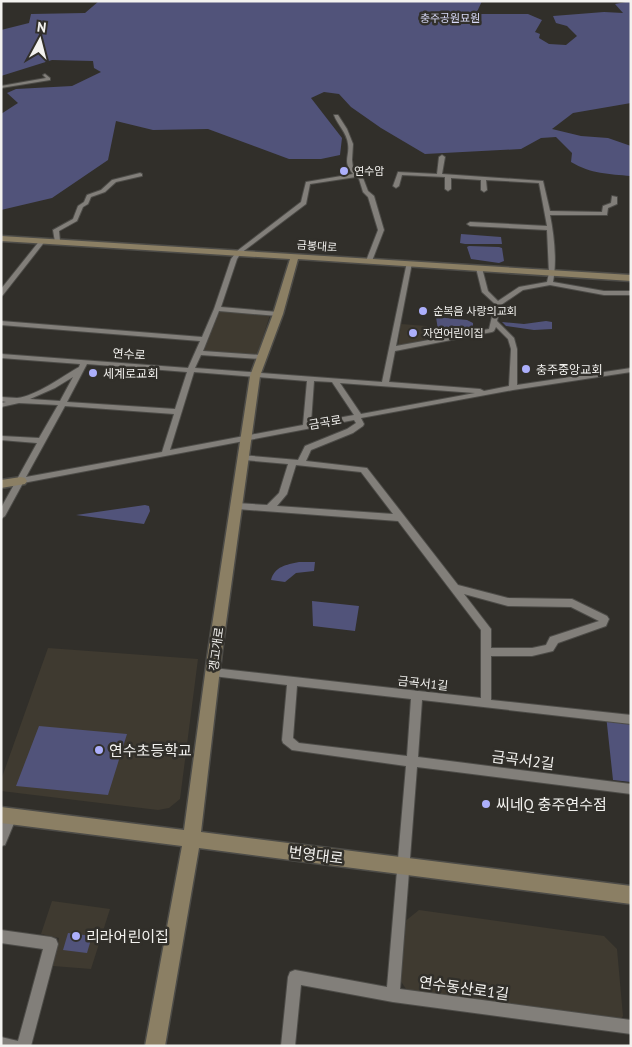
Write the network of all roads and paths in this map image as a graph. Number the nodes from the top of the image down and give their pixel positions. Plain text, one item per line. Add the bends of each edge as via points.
1 (45, 75) dead end
2 (1, 88) edge
3 (336, 116) dead end
4 (442, 157) dead end
5 (140, 175) dead end
6 (356, 175) junction
7 (439, 175) junction
8 (448, 176) junction
9 (483, 178) junction
10 (396, 186) dead end
11 (448, 189) dead end
12 (484, 190) dead end
13 (614, 197) dead end
14 (547, 213) junction
15 (470, 224) dead end
16 (550, 228) junction
17 (1, 238) edge
18 (42, 240) junction
19 (57, 241) junction
20 (239, 252) junction
21 (295, 256) junction
22 (368, 260) junction
23 (409, 264) junction
24 (479, 268) junction
25 (552, 273) junction
26 (631, 278) edge
27 (550, 284) junction
28 (1, 294) edge
29 (631, 294) edge
30 (498, 304) junction
31 (217, 309) junction
32 (278, 314) junction
33 (494, 321) junction
34 (1, 323) edge
35 (204, 339) junction
36 (393, 349) junction
37 (198, 354) junction
38 (1, 356) edge
39 (261, 357) junction
40 (83, 365) junction
41 (191, 370) junction
42 (631, 370) edge
43 (255, 376) junction
44 (311, 379) junction
45 (335, 381) junction
46 (385, 384) junction
47 (514, 388) junction
48 (492, 392) junction
49 (1, 398) edge
50 (23, 400) junction
51 (63, 402) junction
52 (1, 405) edge
53 (178, 412) junction
54 (358, 419) junction
55 (306, 426) junction
56 (246, 437) junction
57 (1, 438) edge
58 (42, 441) junction
59 (165, 454) junction
60 (244, 457) junction
61 (297, 462) junction
62 (21, 481) junction
63 (1, 484) edge
64 (237, 506) junction
65 (269, 508) junction
66 (1, 516) edge
67 (402, 518) junction
68 (455, 588) junction
69 (486, 652) junction
70 (212, 672) junction
71 (292, 681) junction
72 (417, 695) junction
73 (486, 702) junction
74 (631, 720) edge
75 (412, 761) junction
76 (631, 789) edge
77 (6, 815) edge
78 (192, 839) junction
79 (1, 841) edge
80 (404, 866) junction
81 (630, 898) edge
82 (1, 936) edge
83 (393, 995) junction
84 (631, 1027) edge
85 (1, 1044) edge
86 (14, 1046) edge
87 (24, 1046) edge
88 (155, 1046) edge
89 (288, 1046) edge

1 - 2 street via 49,79
3 - 6 street via 351,144 349,160
4 - 7 street
5 - 19 street via 114,181 103,191 89,196 75,220 56,230
6 - 20 street via 308,183 304,203
6 - 22 street via 370,196 381,230
7 - 8 street
7 - 10 street via 400,173
8 - 9 street
8 - 11 street
9 - 12 street
9 - 14 street via 540,181
13 - 14 street via 614,204 605,207 605,214
14 - 16 street
15 - 16 street
16 - 25 street
17 - 18 street, 금봉대로
18 - 19 street, 금봉대로
18 - 28 street
19 - 20 street, 금봉대로
20 - 21 street, 금봉대로
20 - 31 street
21 - 22 street, 금봉대로
21 - 32 street, 갱고개로
22 - 23 street, 금봉대로
23 - 24 street, 금봉대로
23 - 36 street
24 - 25 street, 금봉대로
24 - 30 street via 485,292
25 - 26 street, 금봉대로
25 - 27 street
27 - 29 street
27 - 30 street via 521,288
30 - 33 street
31 - 32 street
31 - 35 street
32 - 39 street, 갱고개로
33 - 36 street via 492,330
33 - 47 street via 511,338
34 - 35 street
35 - 37 street
36 - 46 street
37 - 39 street
37 - 41 street
38 - 40 street, 연수로
39 - 43 street, 갱고개로
40 - 41 street, 연수로
40 - 50 street via 66,379
40 - 51 street
41 - 43 street, 연수로
41 - 53 street
42 - 47 street, 금곡로
43 - 44 street, 연수로
43 - 56 street, 갱고개로
44 - 45 street, 연수로
44 - 55 street
45 - 46 street, 연수로
45 - 54 street
46 - 48 street, 연수로
47 - 48 street, 금곡로
48 - 54 street, 금곡로
49 - 50 street
50 - 51 street
50 - 52 street
51 - 53 street
51 - 58 street
53 - 59 street
54 - 55 street, 금곡로
54 - 61 street via 350,431 308,448
55 - 56 street, 금곡로
56 - 59 street, 금곡로
56 - 60 street, 갱고개로
57 - 58 street
58 - 62 street
59 - 62 street, 금곡로
60 - 61 street
60 - 64 street, 갱고개로
61 - 65 street via 283,494
61 - 67 street via 364,470
62 - 63 street, 금곡로
62 - 66 street
64 - 65 street
64 - 70 street, 갱고개로
65 - 67 street
67 - 68 street
68 - 69 street via 486,629
68 - 69 street via 508,602 572,603 604,619 603,624 554,640 549,648 532,652
69 - 73 street
70 - 71 street, 금곡서1길
70 - 78 street, 갱고개로
71 - 72 street, 금곡서1길
71 - 75 street, 금곡서2길 via 287,734 291,746
72 - 73 street, 금곡서1길
72 - 75 street
73 - 74 street, 금곡서1길
75 - 76 street, 금곡서2길
75 - 80 street
77 - 78 street, 번영대로
77 - 79 street
78 - 80 street, 번영대로
78 - 88 street, 갱고개로
80 - 81 street, 번영대로
80 - 83 street
82 - 87 street via 52,944
83 - 84 street, 연수동산로1길
83 - 89 street, 연수동산로1길 via 294,977
85 - 86 street

